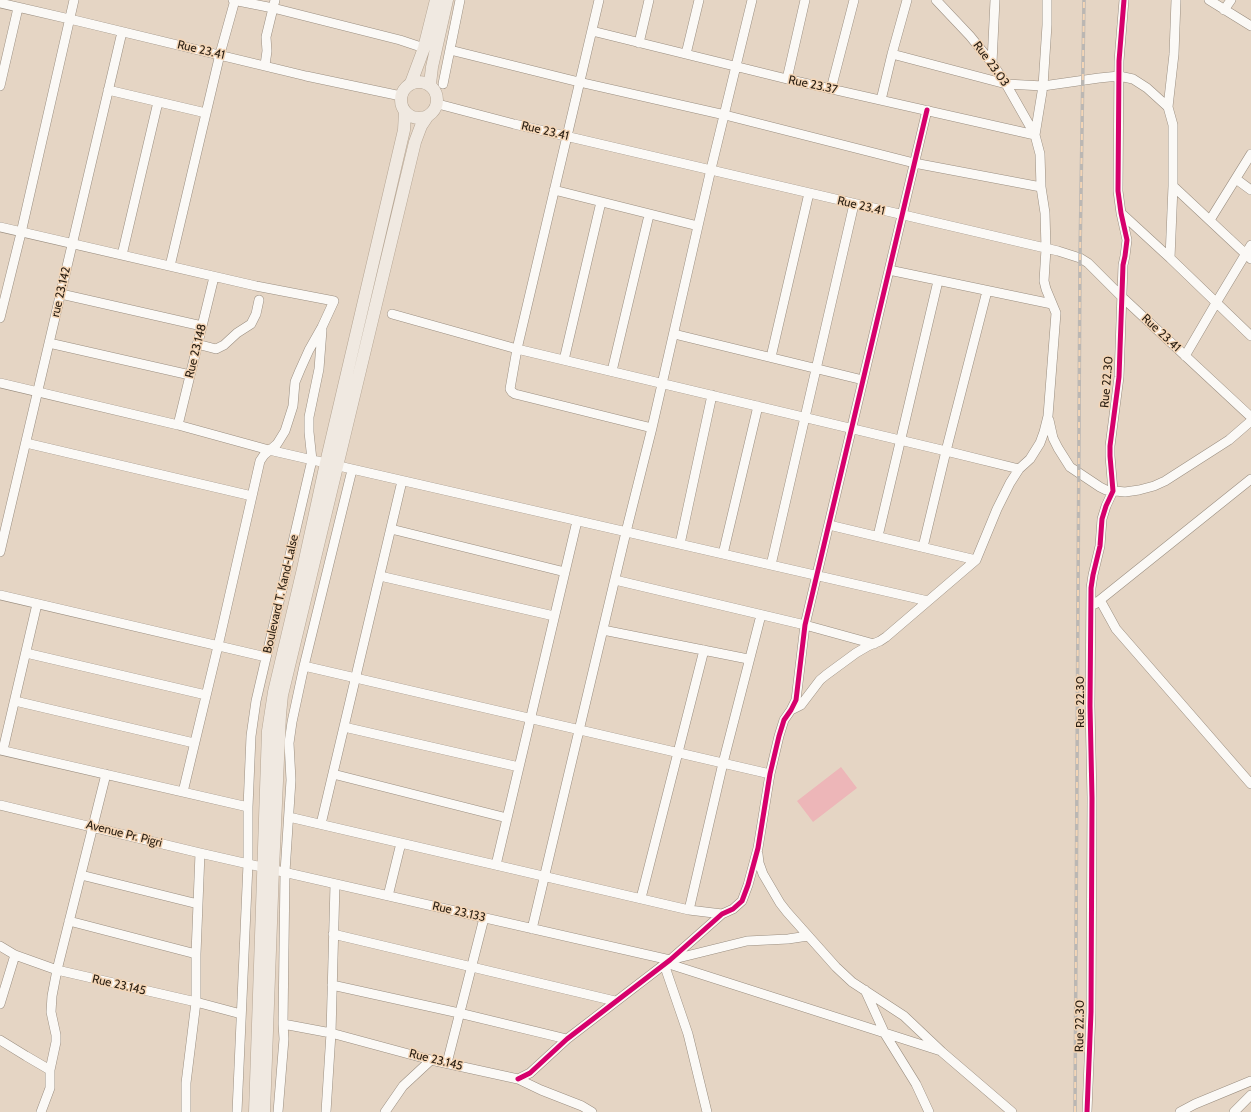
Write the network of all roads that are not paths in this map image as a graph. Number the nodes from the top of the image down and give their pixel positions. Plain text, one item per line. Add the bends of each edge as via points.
1 (74, 0) edge
2 (234, 0) edge
3 (436, 0) edge
4 (447, 0) edge
5 (460, 0) edge
6 (599, 0) edge
7 (649, 0) edge
8 (699, 0) edge
9 (752, 0) edge
10 (805, 0) edge
11 (854, 0) edge
12 (907, 0) edge
13 (936, 0) edge
14 (995, 0) edge
15 (1047, 0) edge
16 (1124, 0) edge
17 (1176, 0) edge
18 (1209, 0) edge
19 (1231, 0) edge
20 (0, 3) edge
21 (274, 4) edge
22 (18, 8) junction
23 (1224, 10) junction
24 (70, 19) junction
25 (1251, 26) edge
26 (592, 31) junction
27 (122, 32) junction
28 (639, 43) junction
29 (424, 48) junction
30 (450, 50) junction
31 (220, 54) junction
32 (686, 54) junction
33 (892, 54) junction
34 (3, 62) edge
35 (992, 63) junction
36 (265, 65) junction
37 (737, 66) junction
38 (1119, 76) junction
39 (787, 79) junction
40 (579, 82) junction
41 (411, 83) junction
42 (430, 84) junction
43 (443, 84) dead end
44 (1006, 84) junction
45 (0, 86) edge
46 (1043, 86) junction
47 (831, 89) junction
48 (108, 90) junction
49 (401, 96) junction
50 (881, 100) junction
51 (158, 102) junction
52 (438, 104) junction
53 (1168, 107) junction
54 (927, 110) junction
55 (405, 112) junction
56 (206, 114) junction
57 (725, 115) junction
58 (427, 117) junction
59 (1036, 135) junction
60 (567, 136) junction
61 (1251, 154) edge
62 (914, 163) junction
63 (711, 169) junction
64 (1236, 179) junction
65 (1173, 186) junction
66 (1041, 187) junction
67 (554, 190) junction
68 (1251, 190) edge
69 (809, 194) junction
70 (601, 202) junction
71 (854, 204) junction
72 (1121, 213) junction
73 (649, 215) junction
74 (902, 215) junction
75 (1210, 220) junction
76 (698, 226) junction
77 (0, 227) edge
78 (22, 233) junction
79 (73, 243) junction
80 (1251, 245) edge
81 (1046, 249) junction
82 (122, 255) junction
83 (1248, 256) edge
84 (1170, 258) junction
85 (170, 266) junction
86 (888, 270) junction
87 (214, 277) junction
88 (938, 280) junction
89 (987, 291) junction
90 (61, 294) junction
91 (1122, 297) junction
92 (259, 300) dead end
93 (1216, 303) junction
94 (1052, 304) junction
95 (392, 314) dead end
96 (0, 318) edge
97 (202, 326) junction
98 (322, 327) junction
99 (674, 334) junction
100 (1251, 336) edge
101 (49, 343) junction
102 (197, 344) junction
103 (517, 349) junction
104 (1185, 356) junction
105 (771, 357) junction
106 (564, 360) junction
107 (816, 369) junction
108 (612, 371) junction
109 (190, 375) junction
110 (863, 380) junction
111 (0, 383) edge
112 (662, 383) junction
113 (38, 392) junction
114 (712, 395) junction
115 (758, 406) junction
116 (1048, 416) junction
117 (805, 417) junction
118 (1251, 417) edge
119 (1251, 421) edge
120 (178, 425) junction
121 (652, 428) junction
122 (852, 428) junction
123 (901, 440) junction
124 (26, 443) junction
125 (270, 450) junction
126 (946, 451) junction
127 (312, 460) junction
128 (332, 465) junction
129 (1019, 469) junction
130 (352, 470) junction
131 (1251, 479) edge
132 (402, 481) junction
133 (1113, 491) junction
134 (252, 496) junction
135 (577, 520) junction
136 (829, 525) junction
137 (391, 529) junction
138 (626, 532) junction
139 (878, 536) junction
140 (680, 544) junction
141 (923, 547) junction
142 (0, 552) edge
143 (723, 554) junction
144 (976, 560) junction
145 (771, 565) junction
146 (564, 572) junction
147 (380, 576) junction
148 (816, 576) junction
149 (615, 580) junction
150 (0, 595) edge
151 (1100, 600) junction
152 (928, 601) junction
153 (37, 604) junction
154 (1090, 607) junction
155 (760, 614) junction
156 (554, 616) junction
157 (805, 625) junction
158 (603, 630) junction
159 (874, 644) junction
160 (218, 646) junction
161 (704, 650) junction
162 (26, 653) junction
163 (266, 658) junction
164 (748, 659) junction
165 (304, 666) junction
166 (356, 678) junction
167 (206, 695) junction
168 (15, 701) junction
169 (792, 710) junction
170 (530, 718) junction
171 (344, 727) junction
172 (579, 730) junction
173 (194, 743) junction
174 (1, 750) edge
175 (678, 752) junction
176 (723, 763) junction
177 (519, 767) junction
178 (106, 774) junction
179 (332, 774) junction
180 (770, 774) junction
181 (1251, 784) edge
182 (183, 792) junction
183 (0, 805) edge
184 (248, 807) junction
185 (289, 817) junction
186 (507, 818) junction
187 (321, 824) junction
188 (92, 827) junction
189 (401, 843) junction
190 (758, 848) junction
191 (200, 853) junction
192 (248, 864) junction
193 (496, 865) junction
194 (268, 868) junction
195 (285, 872) junction
196 (80, 875) junction
197 (545, 876) junction
198 (335, 884) junction
199 (388, 896) junction
200 (641, 898) junction
201 (198, 904) junction
202 (689, 910) junction
203 (722, 914) junction
204 (484, 918) junction
205 (69, 921) junction
206 (532, 929) junction
207 (333, 934) junction
208 (808, 936) junction
209 (0, 946) edge
210 (196, 954) junction
211 (15, 955) junction
212 (667, 962) junction
213 (471, 967) junction
214 (57, 970) junction
215 (332, 985) junction
216 (865, 990) junction
217 (615, 1001) junction
218 (196, 1002) junction
219 (0, 1004) edge
220 (459, 1013) junction
221 (241, 1014) junction
222 (283, 1024) junction
223 (331, 1033) junction
224 (885, 1034) junction
225 (567, 1039) junction
226 (0, 1040) edge
227 (942, 1052) junction
228 (431, 1060) junction
229 (447, 1063) junction
230 (50, 1070) junction
231 (518, 1079) junction
232 (1251, 1081) edge
233 (1251, 1095) edge
234 (41, 1112) edge
235 (186, 1112) edge
236 (237, 1112) edge
237 (255, 1112) edge
238 (264, 1112) edge
239 (278, 1112) edge
240 (326, 1112) edge
241 (385, 1112) edge
242 (592, 1112) edge
243 (707, 1112) edge
244 (929, 1112) edge
245 (1012, 1112) edge
246 (1086, 1112) edge
247 (1180, 1112) edge
248 (1234, 1112) edge

1 - 24 street
2 - 21 street
2 - 31 street
3 - 29 main road
4 - 42 main road
5 - 30 street
6 - 26 street
7 - 28 street
8 - 32 street
9 - 37 street
10 - 39 street
11 - 47 street
12 - 33 street
13 - 35 street, Rue 23.03
14 - 35 street
15 - 46 street
16 - 38 street, Rue 22.30
17 - 53 street via 1174,54
18 - 23 street
19 - 23 street
20 - 22 street, Rue 23.41
21 - 29 street
21 - 36 street via 266,37
22 - 24 street, Rue 23.41
22 - 34 street
23 - 25 street
24 - 27 street, Rue 23.41
24 - 78 street
26 - 28 street, Rue 23.37
26 - 40 street
27 - 31 street, Rue 23.41
27 - 48 street, rue 23.142
28 - 32 street, Rue 23.37
29 - 41 main road
30 - 40 street
30 - 43 street
31 - 36 street, Rue 23.41
31 - 56 street
32 - 37 street, Rue 23.37
33 - 44 street
33 - 50 street
34 - 45 street
35 - 44 street, Rue 23.03
36 - 49 street, Rue 23.41
37 - 39 street, Rue 23.37
37 - 57 street
38 - 46 street
38 - 53 street via 1138,82
38 - 72 street, Rue 22.30 via 1118,191
39 - 47 street, Rue 23.37
40 - 57 street
40 - 60 street
41 - 42 main road
41 - 49 main road
42 - 52 main road via 437,93
44 - 46 street
44 - 59 street, Rue 23.03
46 - 59 street
47 - 50 street, Rue 23.37
48 - 51 street
48 - 79 street, rue 23.142
49 - 55 main road
50 - 54 street, Rue 23.37
51 - 56 street
51 - 82 street
52 - 58 main road
52 - 60 street, Rue 23.41
53 - 65 street via 1173,125
54 - 59 street, Rue 23.37
54 - 62 street
55 - 58 main road via 415,118
55 - 128 main road via 404,130
56 - 85 street
57 - 62 street
57 - 63 street
58 - 128 main road via 415,142
59 - 66 street via 1040,154
60 - 63 street, Rue 23.41
60 - 67 street
61 - 64 street
62 - 66 street
62 - 74 street
63 - 69 street, Rue 23.41
63 - 76 street
64 - 68 street
64 - 75 street
65 - 75 street
65 - 84 street
66 - 81 street
67 - 70 street
67 - 103 street
69 - 71 street, Rue 23.41
69 - 105 street
70 - 73 street
70 - 106 street
71 - 74 street, Rue 23.41
71 - 107 street
72 - 84 street
72 - 91 street, Rue 22.30 via 1127,240 1122,265
73 - 76 street
73 - 108 street
74 - 81 street, Rue 23.41
74 - 86 street
75 - 83 street
76 - 99 street
77 - 78 street
78 - 79 street
78 - 96 street
79 - 82 street
79 - 90 street, rue 23.142
80 - 83 street
81 - 91 street, Rue 23.41 via 1080,258
81 - 94 street via 1044,281
82 - 85 street
83 - 93 street
84 - 93 street
85 - 87 street
86 - 88 street
86 - 110 street
87 - 97 street, Rue 23.148
87 - 98 street via 334,301
88 - 89 street
88 - 123 street
89 - 94 street
89 - 126 street
90 - 97 street
90 - 101 street, rue 23.142
91 - 104 street, Rue 23.41
91 - 133 street, Rue 22.30 via 1119,377 1110,451
92 - 102 street via 251,324 224,345 216,349
93 - 100 street
93 - 104 street
94 - 116 street via 1056,318
95 - 103 street
97 - 102 street, Rue 23.148
98 - 125 street via 300,370 285,431
98 - 127 street, Boulevard T. Kand-Lalse via 318,369 309,417
99 - 105 street
99 - 112 street
101 - 109 street
101 - 113 street, rue 23.142
102 - 109 street, Rue 23.148
103 - 106 street
103 - 121 street via 510,389 513,393
104 - 118 street, Rue 23.41
105 - 107 street
106 - 108 street
107 - 110 street
107 - 117 street
108 - 112 street
109 - 120 street, Rue 23.148
110 - 122 street
111 - 113 street
112 - 114 street
112 - 121 street
113 - 120 street
113 - 124 street, rue 23.142
114 - 115 street
114 - 140 street
115 - 117 street
115 - 143 street
116 - 129 street via 1040,443 1030,459
116 - 133 street via 1053,438 1070,467 1100,487
117 - 122 street
117 - 145 street
119 - 133 street via 1229,440 1165,481 1139,490
120 - 125 street
121 - 138 street
122 - 123 street
122 - 136 street
123 - 126 street
123 - 139 street
124 - 134 street
124 - 142 street, rue 23.142
125 - 127 street
125 - 134 street via 260,461
126 - 129 street
126 - 141 street
127 - 128 street
127 - 163 street, Boulevard T. Kand-Lalse
128 - 130 street
128 - 194 main road via 303,569 274,692 268,731
129 - 144 street via 997,509
130 - 132 street
130 - 165 street
131 - 151 street
132 - 135 street
132 - 137 street
133 - 154 street, Rue 22.30 via 1102,519 1100,546 1092,574
134 - 160 street
135 - 138 street
135 - 146 street
136 - 139 street
136 - 148 street
137 - 146 street
137 - 147 street
138 - 140 street
138 - 149 street
139 - 141 street
140 - 143 street
141 - 144 street
143 - 145 street
144 - 152 street
145 - 148 street
146 - 156 street
147 - 156 street
147 - 166 street
148 - 152 street
148 - 157 street
149 - 155 street
149 - 158 street
150 - 153 street
151 - 154 street
151 - 181 street via 1116,629
152 - 159 street
153 - 160 street
153 - 162 street
154 - 246 street, Rue 22.30 via 1092,798 1090,1012
155 - 157 street
155 - 164 street
156 - 170 street
157 - 159 street
157 - 169 street via 797,694
158 - 161 street
158 - 172 street
159 - 169 street via 856,653 826,675 801,705
160 - 163 street
160 - 167 street
161 - 164 street
161 - 175 street
162 - 167 street
162 - 168 street
163 - 184 street, Boulevard T. Kand-Lalse via 252,730
164 - 176 street
165 - 166 street
165 - 185 street via 289,743
166 - 170 street
166 - 171 street
167 - 173 street
168 - 173 street
168 - 174 street
169 - 180 street via 784,720
170 - 172 street
170 - 177 street
171 - 177 street
171 - 179 street
172 - 175 street
172 - 197 street
173 - 182 street
174 - 178 street
175 - 176 street
175 - 200 street
176 - 180 street
176 - 202 street
177 - 186 street
178 - 182 street
178 - 188 street
179 - 186 street
179 - 187 street
180 - 190 street
182 - 184 street
183 - 188 street, Avenue Pr. Pigri
184 - 192 street, Boulevard T. Kand-Lalse
185 - 187 street
185 - 195 street
186 - 193 street
187 - 189 street
188 - 191 street, Avenue Pr. Pigri
188 - 196 street
189 - 193 street
189 - 199 street
190 - 203 street via 742,901 734,909
190 - 208 street via 763,874 787,912
191 - 192 street, Avenue Pr. Pigri
191 - 201 street
192 - 194 street, Rue 23.133
192 - 221 street, Boulevard T. Kand-Lalse
193 - 197 street
194 - 195 street, Rue 23.133
194 - 237 main road
194 - 238 main road
195 - 198 street, Rue 23.133
195 - 222 street
196 - 201 street
196 - 205 street
197 - 200 street
197 - 206 street
198 - 199 street, Rue 23.133
198 - 207 street
199 - 204 street, Rue 23.133
200 - 202 street
201 - 210 street
202 - 203 street
203 - 212 street
204 - 206 street, Rue 23.133
204 - 213 street
205 - 210 street
205 - 214 street
206 - 212 street, Rue 23.133
207 - 213 street
207 - 215 street
208 - 212 street via 746,941
208 - 216 street via 836,967
209 - 211 street, Rue 23.145
210 - 218 street
211 - 214 street, Rue 23.145
211 - 219 street
212 - 217 street
212 - 224 street, Rue 23.133
212 - 243 street
213 - 217 street
213 - 220 street
214 - 218 street, Rue 23.145
214 - 230 street via 51,1012 56,1042
215 - 220 street
215 - 223 street
216 - 224 street
216 - 227 street via 904,1016
217 - 225 street
218 - 221 street, Rue 23.145
218 - 235 street via 186,1083
220 - 225 street
220 - 229 street
221 - 236 street, Boulevard T. Kand-Lalse
222 - 223 street, Rue 23.145
222 - 239 street
223 - 228 street, Rue 23.145
223 - 240 street
224 - 227 street, Rue 23.133
224 - 244 street via 916,1084
225 - 231 street via 530,1073
226 - 230 street
227 - 245 street
228 - 229 street, Rue 23.145
228 - 241 street via 403,1086
229 - 231 street, Rue 23.145
230 - 234 street via 50,1088
231 - 242 street, Rue 23.145
232 - 247 street
233 - 248 street

